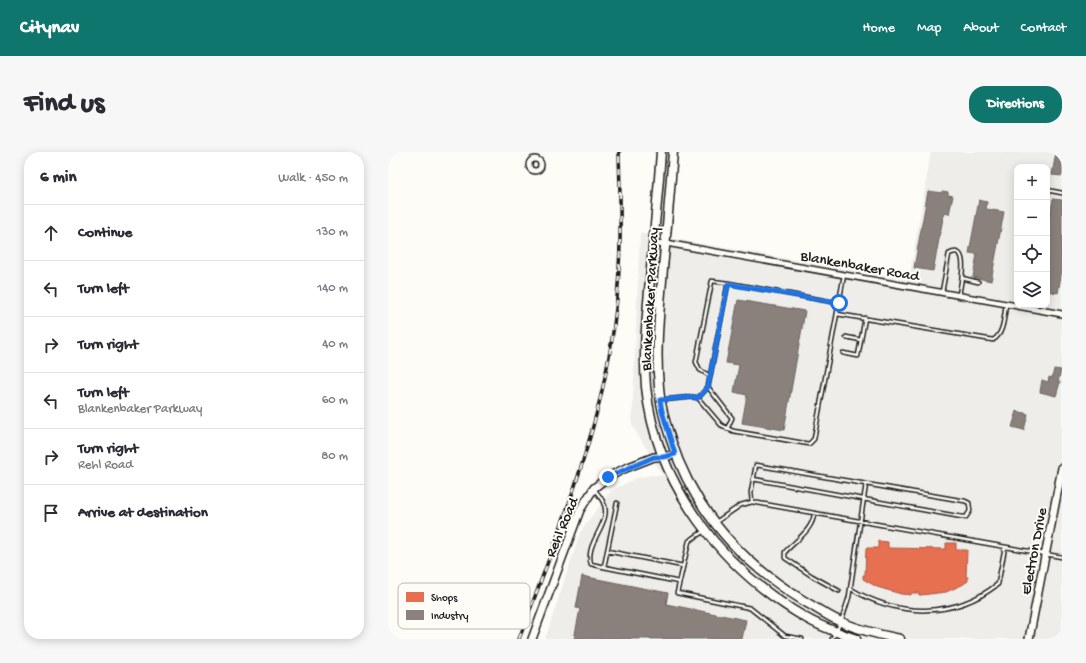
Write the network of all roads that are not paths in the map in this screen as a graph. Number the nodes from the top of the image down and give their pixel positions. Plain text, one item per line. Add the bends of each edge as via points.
1 (533, 152) edge
2 (661, 152) edge
3 (673, 152) edge
4 (533, 159) dead end
5 (1050, 191) edge
6 (1062, 193) edge
7 (666, 243) junction
8 (653, 244) junction
9 (844, 275) junction
10 (962, 278) junction
11 (978, 282) dead end
12 (728, 284) junction
13 (942, 292) junction
14 (959, 295) junction
15 (839, 303) junction
16 (1007, 304) junction
17 (1014, 304) edge
18 (1035, 308) edge
19 (837, 314) junction
20 (1062, 314) edge
21 (865, 318) junction
22 (846, 337) dead end
23 (861, 340) junction
24 (843, 353) dead end
25 (710, 376) junction
26 (708, 387) junction
27 (698, 398) junction
28 (660, 400) junction
29 (728, 429) junction
30 (675, 454) junction
31 (664, 457) junction
32 (1062, 468) edge
33 (753, 480) junction
34 (866, 484) junction
35 (1060, 485) edge
36 (594, 488) junction
37 (864, 500) junction
38 (752, 502) junction
39 (617, 503) dead end
40 (814, 512) junction
41 (861, 520) junction
42 (714, 523) junction
43 (704, 530) junction
44 (1005, 547) junction
45 (607, 551) junction
46 (1046, 554) junction
47 (1062, 557) edge
48 (683, 566) junction
49 (604, 567) junction
50 (679, 582) junction
51 (851, 589) junction
52 (839, 591) dead end
53 (841, 622) junction
54 (834, 635) edge
55 (532, 639) edge
56 (802, 639) edge
57 (856, 639) edge
58 (900, 639) edge
59 (1029, 639) edge

1 - 4 street
2 - 8 main road, Blankenbaker Parkway
3 - 7 main road, Blankenbaker Parkway
5 - 6 lane
7 - 8 street, Blankenbaker Road
7 - 9 street, Blankenbaker Road
7 - 28 main road, Blankenbaker Parkway via 657,360
8 - 31 main road, Blankenbaker Parkway via 644,344 645,370 653,424
9 - 13 street, Blankenbaker Road
9 - 15 lane
10 - 11 lane
10 - 13 lane via 963,260 961,255 953,252 948,258
10 - 14 lane
12 - 15 lane
12 - 25 lane
12 - 25 lane via 712,281 696,362 700,370
13 - 14 street, Blankenbaker Road
14 - 16 street, Blankenbaker Road
15 - 19 lane
16 - 17 street, Blankenbaker Road
16 - 21 lane via 1001,329 997,338 993,340
18 - 20 street, Blankenbaker Road
19 - 21 lane
19 - 29 lane via 814,439 809,444
21 - 23 lane
22 - 23 lane
23 - 24 lane via 858,356
25 - 26 lane
26 - 27 lane
26 - 29 lane via 732,418
27 - 28 lane
27 - 29 lane via 720,425
28 - 30 main road, Blankenbaker Parkway
30 - 31 street, Rehl Road
30 - 42 main road, Blankenbaker Parkway via 688,483
31 - 36 street, Rehl Road via 654,457 618,472
31 - 43 main road, Blankenbaker Parkway via 691,512
32 - 35 street, Electron Drive
33 - 34 lane via 756,465
33 - 37 lane
33 - 38 lane
34 - 37 lane
34 - 37 lane via 965,501 969,503 970,511 966,517 962,517
35 - 46 street, Electron Drive
36 - 49 lane via 604,503 605,517 589,557 591,564
36 - 55 street, Rehl Road via 580,510
37 - 41 lane
38 - 40 lane
38 - 42 lane via 741,505
39 - 45 lane
40 - 41 lane
40 - 52 lane via 811,525 785,552 785,558
41 - 44 lane
41 - 51 lane
42 - 53 main road, Blankenbaker Parkway via 732,544 770,579
43 - 48 lane via 689,541
43 - 54 main road, Blankenbaker Parkway via 742,571 772,596
44 - 46 lane
44 - 51 lane via 998,584 974,599 945,609 894,608
45 - 48 lane
45 - 49 lane
46 - 47 lane
46 - 59 street, Electron Drive
48 - 50 lane
49 - 50 lane
50 - 56 lane via 677,593 750,608 785,636
51 - 53 lane
53 - 54 lane
53 - 58 main road, Blankenbaker Parkway
54 - 57 main road, Blankenbaker Parkway

